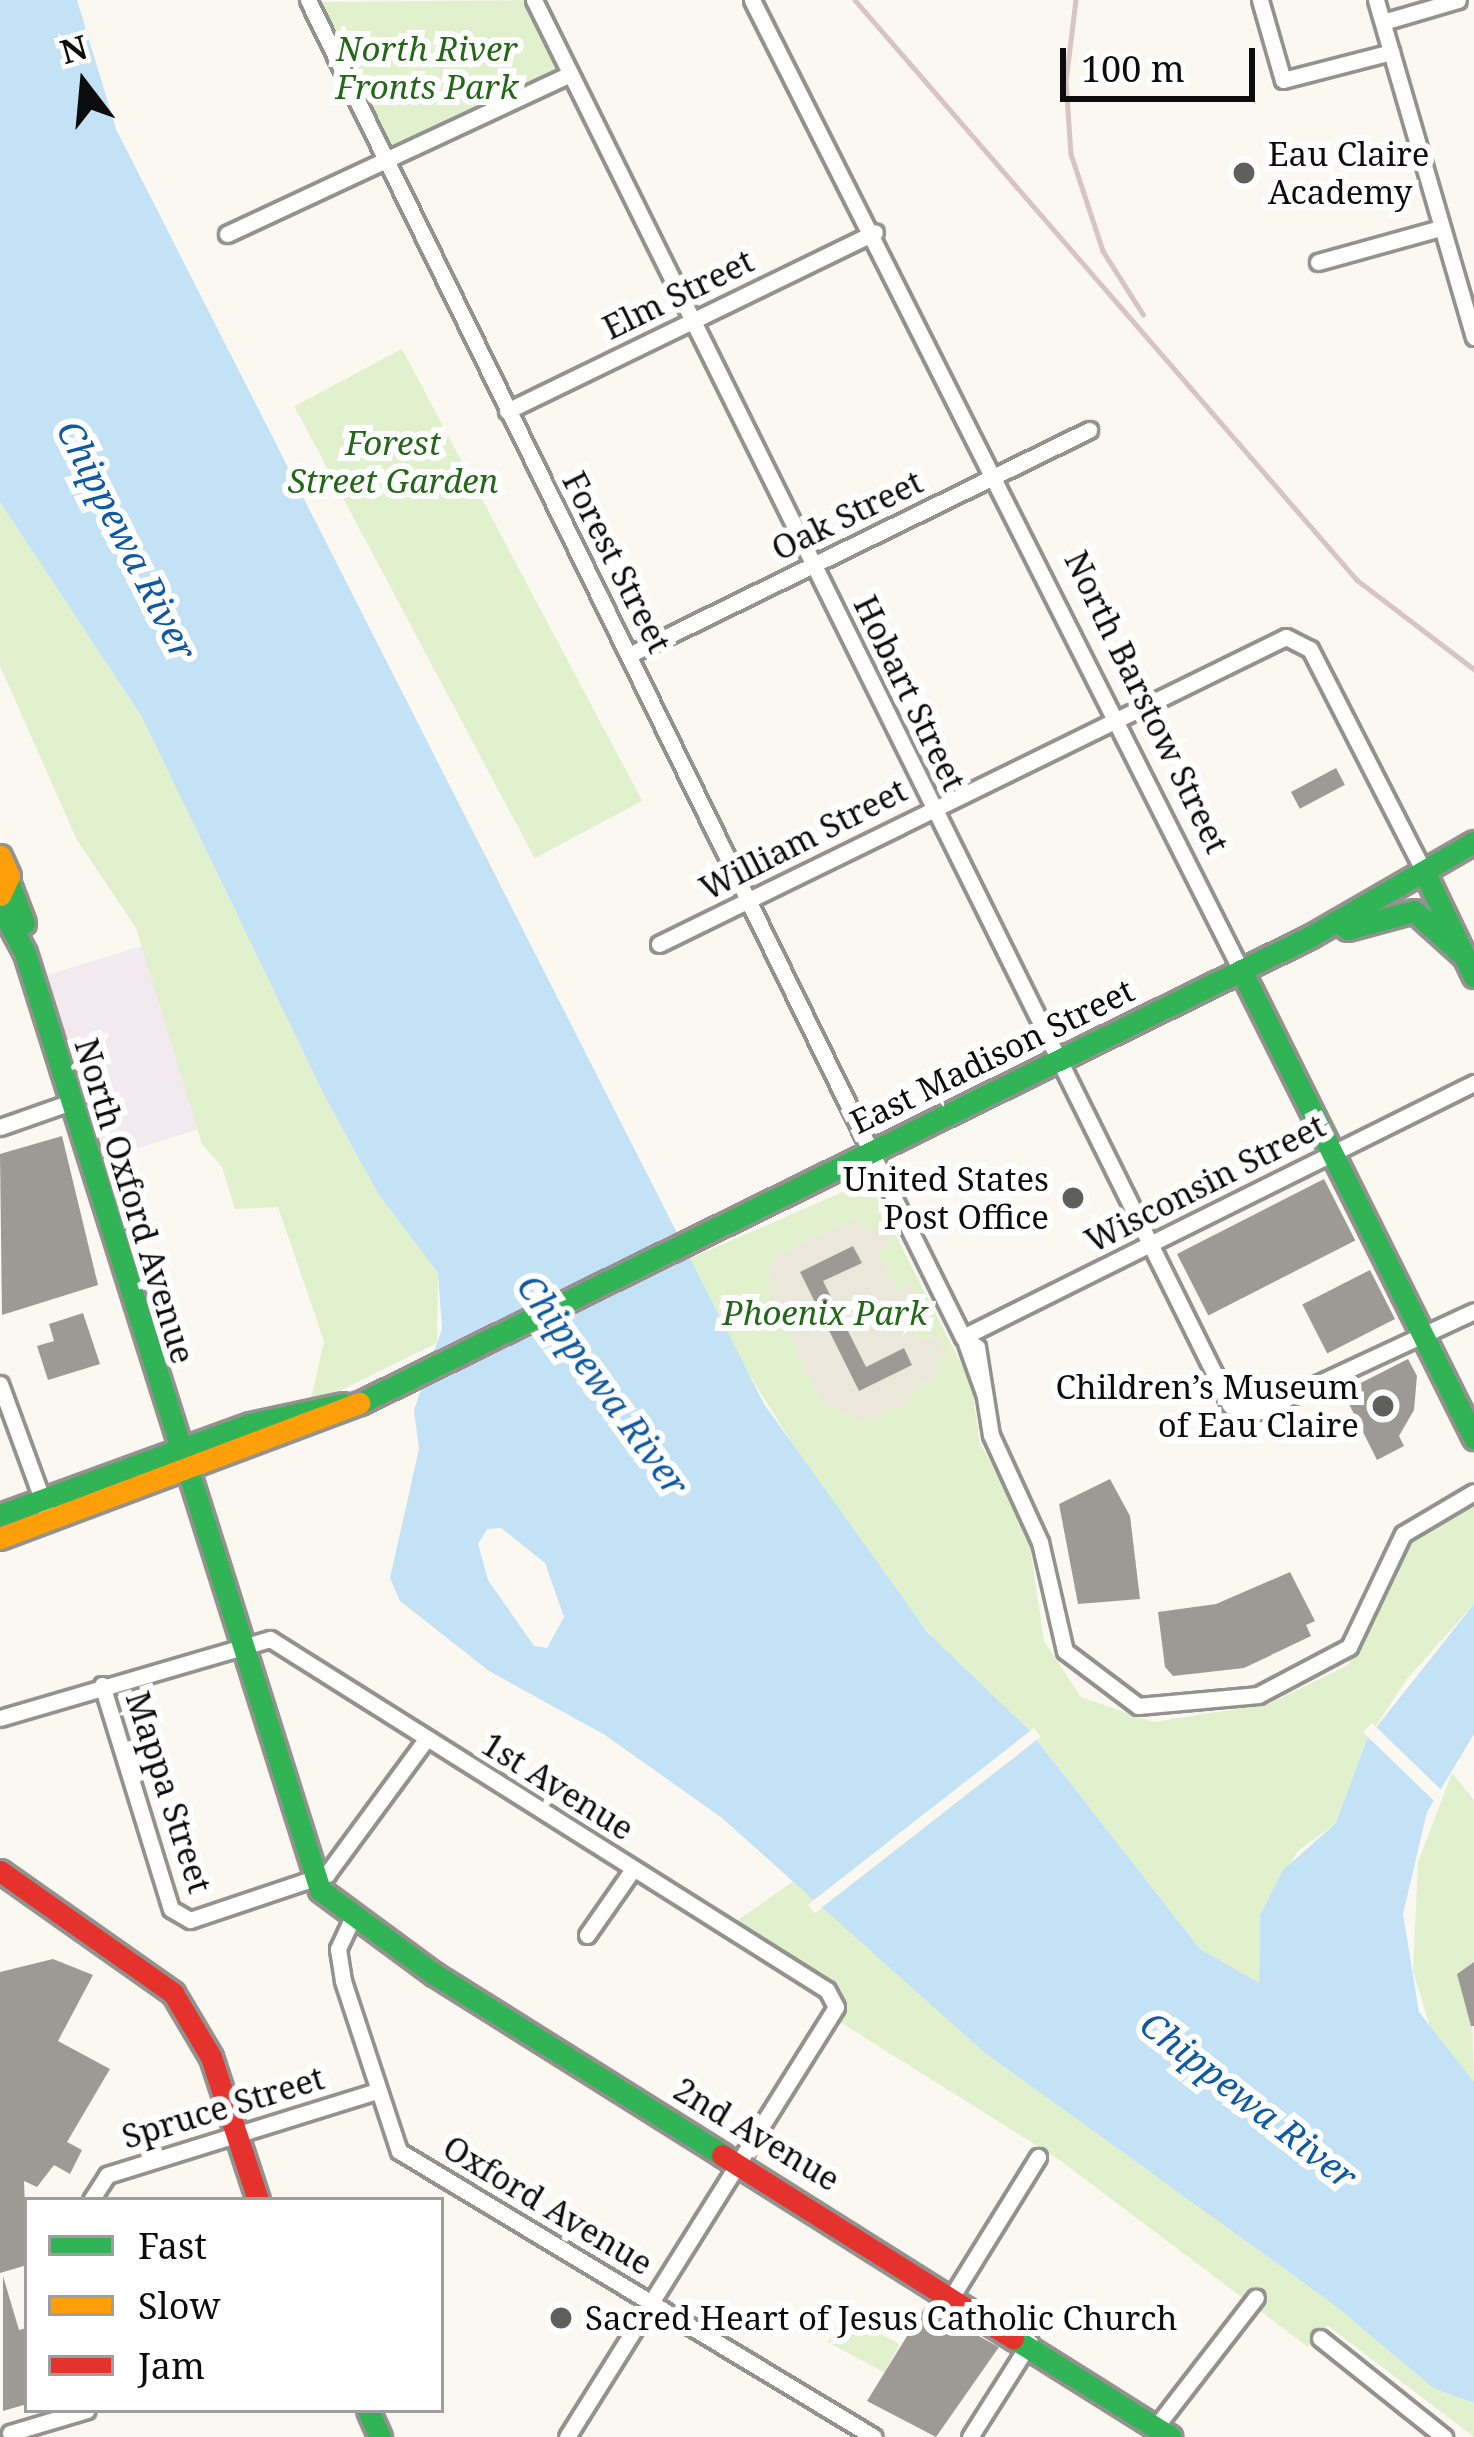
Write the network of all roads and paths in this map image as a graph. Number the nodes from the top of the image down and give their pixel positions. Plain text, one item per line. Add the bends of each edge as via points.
1 (308, 0) edge
2 (534, 0) edge
3 (752, 0) edge
4 (1260, 0) edge
5 (1376, 0) edge
6 (1457, 0) edge
7 (1383, 22) junction
8 (1391, 52) junction
9 (570, 74) junction
10 (390, 158) junction
11 (1441, 228) junction
12 (875, 232) junction
13 (227, 234) dead end
14 (1318, 262) dead end
15 (691, 320) junction
16 (1474, 337) edge
17 (507, 411) junction
18 (1089, 430) dead end
19 (997, 475) junction
20 (813, 565) junction
21 (631, 654) junction
22 (1118, 717) junction
23 (933, 807) junction
24 (1474, 839) edge
25 (0, 856) edge
26 (1426, 876) junction
27 (4, 890) edge
28 (750, 899) junction
29 (0, 906) edge
30 (1311, 936) junction
31 (659, 944) dead end
32 (26, 952) junction
33 (1470, 966) edge
34 (1241, 970) junction
35 (1059, 1058) junction
36 (1474, 1083) edge
37 (68, 1103) junction
38 (0, 1127) edge
39 (871, 1152) junction
40 (1333, 1152) junction
41 (1150, 1244) junction
42 (1474, 1311) edge
43 (1421, 1333) junction
44 (965, 1340) junction
45 (0, 1384) edge
46 (1474, 1438) edge
47 (183, 1459) junction
48 (1474, 1492) edge
49 (48, 1510) junction
50 (0, 1515) edge
51 (0, 1538) edge
52 (237, 1641) junction
53 (102, 1685) junction
54 (0, 1718) edge
55 (426, 1738) junction
56 (633, 1869) junction
57 (0, 1870) edge
58 (315, 1882) junction
59 (352, 1921) junction
60 (587, 1935) dead end
61 (377, 2091) junction
62 (237, 2133) junction
63 (1038, 2157) dead end
64 (741, 2162) junction
65 (91, 2194) edge
66 (257, 2197) edge
67 (954, 2293) junction
68 (1256, 2297) dead end
69 (652, 2306) junction
70 (1320, 2338) dead end
71 (1030, 2342) junction
72 (77, 2413) edge
73 (1164, 2430) edge
74 (10, 2433) dead end
75 (567, 2437) edge
76 (874, 2437) edge
77 (970, 2437) edge
78 (1444, 2437) edge

1 - 10 street, Forest Street
2 - 9 street, Hobart Street
3 - 12 street, North Barstow Street
4 - 8 street via 1283,80
5 - 7 street
6 - 7 street
7 - 8 street
8 - 11 street
9 - 10 street
9 - 15 street, Hobart Street
10 - 13 street
10 - 17 street, Forest Street
11 - 14 street
11 - 16 street
12 - 15 street, Elm Street
12 - 19 street, North Barstow Street
15 - 17 street, Elm Street
15 - 20 street, Hobart Street
17 - 21 street, Forest Street
18 - 19 street, Oak Street
19 - 20 street, Oak Street
19 - 22 street, North Barstow Street
20 - 21 street, Oak Street
20 - 23 street, Hobart Street
21 - 28 street, Forest Street
22 - 23 street, William Street
22 - 26 street, William Street via 1300,638
22 - 34 street, North Barstow Street
23 - 28 street, William Street
23 - 35 street, Hobart Street
24 - 26 street, East Madison Street
25 - 27 street, North Oxford Avenue
26 - 30 street, East Madison Street
26 - 33 street
27 - 32 street, North Oxford Avenue
28 - 31 street, William Street
28 - 39 street, Forest Street
29 - 32 street, North Oxford Avenue
30 - 33 street via 1408,910
30 - 34 street, East Madison Street
32 - 37 street, North Oxford Avenue
34 - 35 street, East Madison Street
34 - 40 street, North Barstow Street
35 - 39 street, East Madison Street
35 - 41 street, Hobart Street
36 - 40 street, Wisconsin Street
37 - 38 street
37 - 47 street, North Oxford Avenue
39 - 44 street, Forest Street
39 - 47 street, East Madison Street via 350,1403
40 - 41 street, Wisconsin Street
40 - 43 street, North Barstow Street
41 - 43 street, Hobart Street via 1234,1410 1259,1412
41 - 44 street, Wisconsin Street
42 - 43 street
43 - 46 street, North Barstow Street
44 - 48 street, Forest Street via 985,1366 991,1435 1040,1542 1059,1640 1115,1695 1153,1709 1245,1700 1331,1661 1361,1634 1403,1534
45 - 49 street
47 - 49 street, East Madison Street
47 - 52 street
49 - 50 street
49 - 51 street
52 - 53 street
52 - 55 street, 1st Avenue via 269,1639
52 - 58 street
53 - 54 street
53 - 58 street, Mappa Street via 180,1918
55 - 56 street, 1st Avenue
55 - 58 street via 348,1853
56 - 60 street
56 - 64 street, 1st Avenue via 827,1990 836,2007
57 - 62 street via 173,1993 201,2032
58 - 59 street, 2nd Avenue
59 - 61 street, Oxford Avenue via 339,1960
59 - 64 street, 2nd Avenue
61 - 62 street, Spruce Street
61 - 69 street, Oxford Avenue via 409,2160
62 - 65 street, Spruce Street
62 - 66 street
63 - 67 street
64 - 67 street, 2nd Avenue
64 - 69 street
67 - 71 street, 2nd Avenue
68 - 73 street
69 - 75 street
69 - 76 street, Oxford Avenue
70 - 78 street
71 - 73 street, 2nd Avenue
71 - 77 street
72 - 74 street

